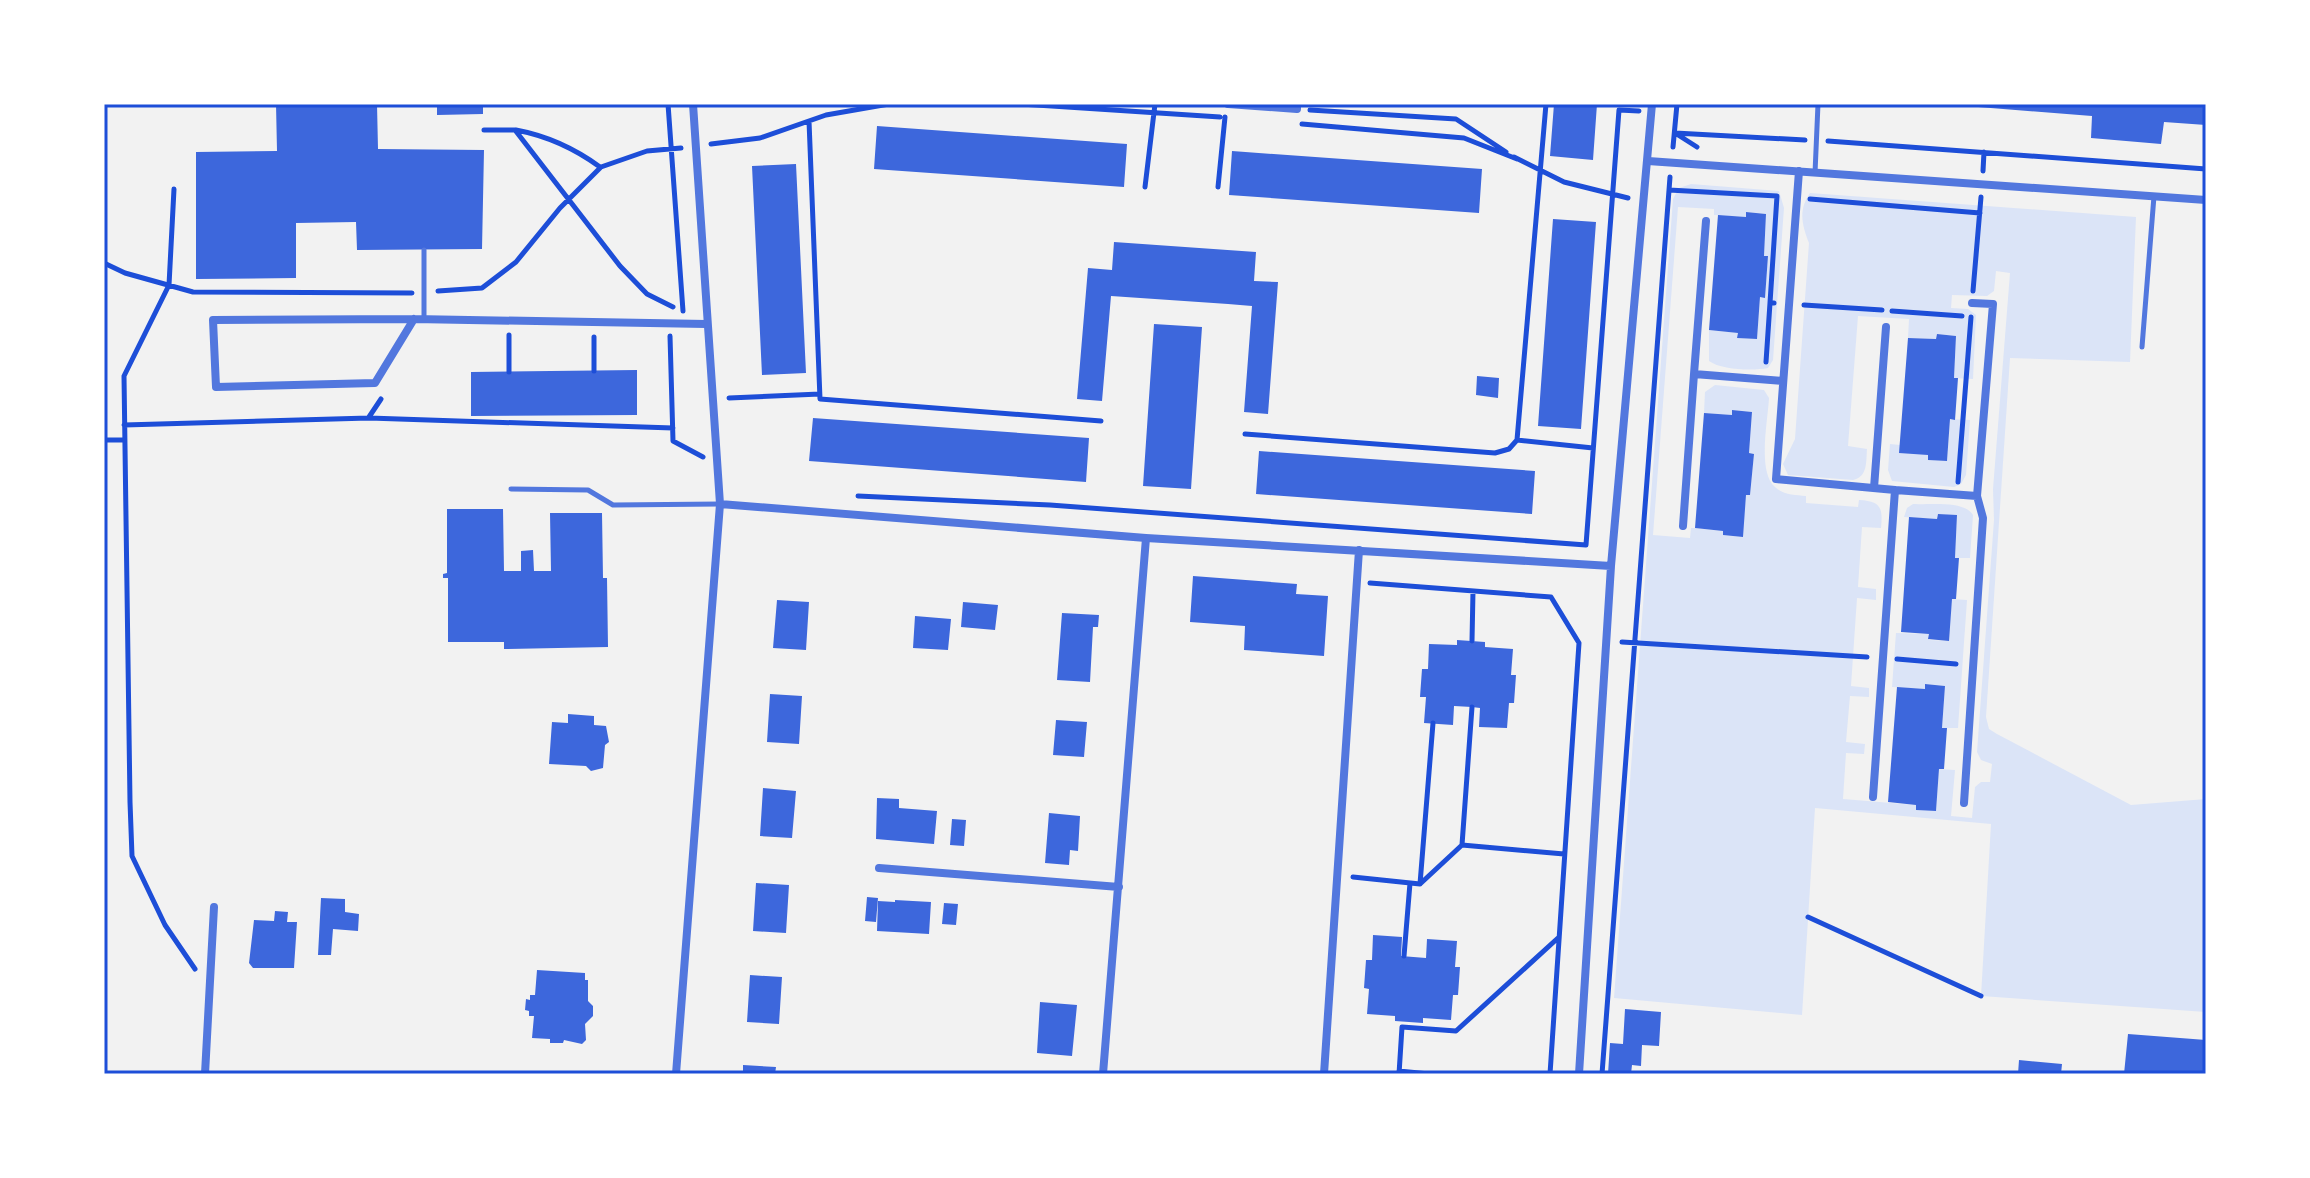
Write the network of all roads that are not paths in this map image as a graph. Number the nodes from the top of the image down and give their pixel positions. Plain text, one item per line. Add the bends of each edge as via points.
1 (693, 104) edge
2 (1227, 104) edge
3 (1818, 104) edge
4 (1297, 106) edge
5 (1651, 108) edge
6 (1648, 161) junction
7 (1799, 171) junction
8 (1815, 173) junction
9 (2154, 196) junction
10 (2206, 200) edge
11 (1706, 221) dead end
12 (424, 250) dead end
13 (1972, 303) dead end
14 (414, 319) junction
15 (424, 320) junction
16 (706, 324) junction
17 (1886, 327) dead end
18 (2142, 347) dead end
19 (1694, 374) junction
20 (1783, 381) junction
21 (1874, 488) junction
22 (511, 489) dead end
23 (1895, 490) junction
24 (1977, 496) junction
25 (720, 504) junction
26 (1683, 526) dead end
27 (1146, 538) junction
28 (1359, 550) junction
29 (1611, 566) junction
30 (1873, 797) dead end
31 (1964, 803) dead end
32 (879, 868) dead end
33 (1119, 887) junction
34 (214, 907) dead end
35 (205, 1074) edge
36 (676, 1074) edge
37 (1103, 1074) edge
38 (1324, 1074) edge
39 (1579, 1074) edge

1 - 16 street
2 - 4 street
3 - 8 lane
5 - 6 street
6 - 7 street
6 - 29 street
7 - 8 street
7 - 20 street
8 - 9 street
9 - 10 street
9 - 18 lane
11 - 19 street
12 - 15 lane
13 - 24 street via 1993,304
14 - 14 street via 213,320 216,387 375,383
14 - 15 street
15 - 16 street
16 - 25 street
17 - 21 street
19 - 20 street
19 - 26 street
20 - 21 street via 1776,479
21 - 23 street
22 - 25 lane via 588,490 613,505
23 - 24 street
23 - 30 street
24 - 31 street via 1983,518
25 - 27 street
25 - 36 street
27 - 28 street
27 - 33 street
28 - 29 street
28 - 38 street
29 - 39 street
32 - 33 street
33 - 37 street
34 - 35 street

